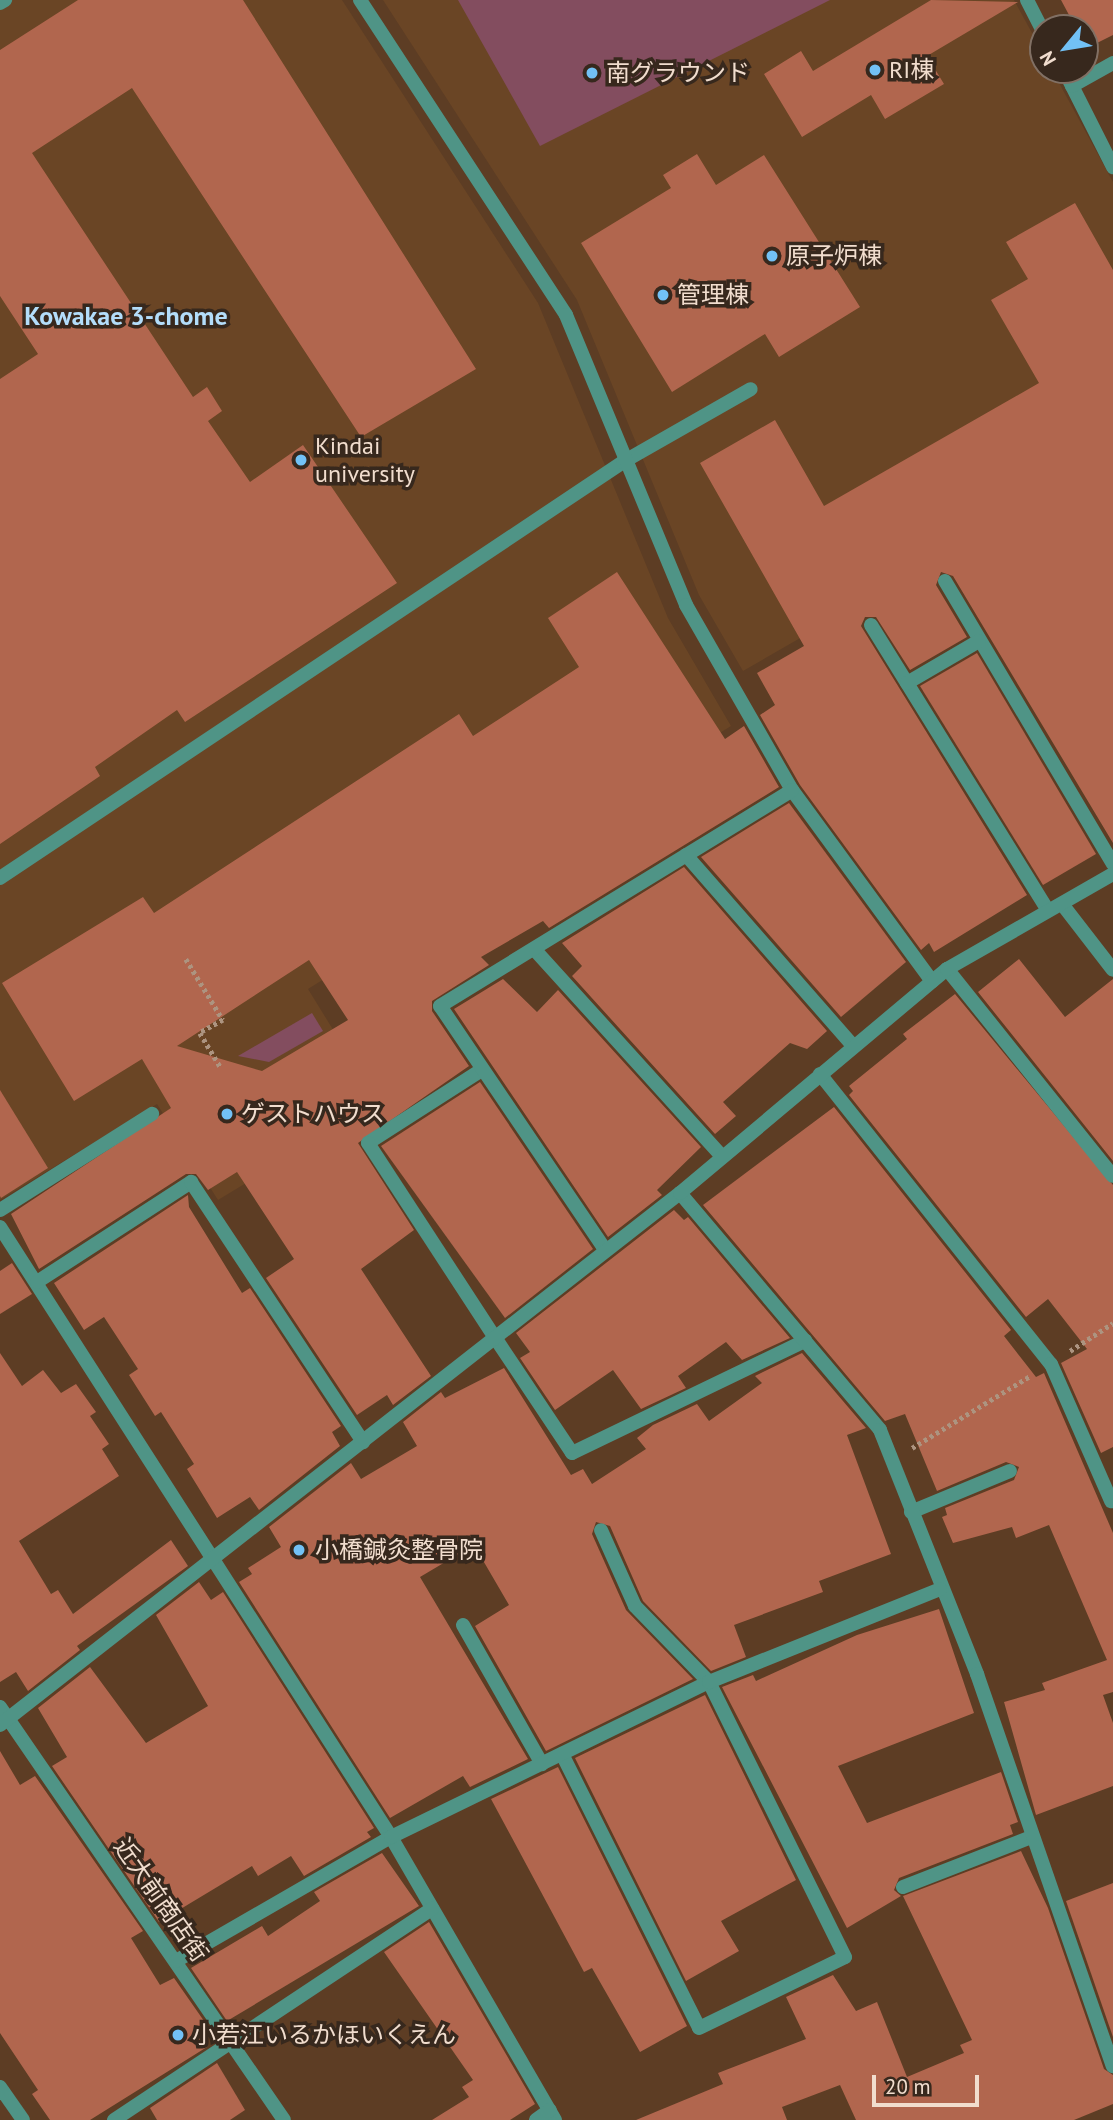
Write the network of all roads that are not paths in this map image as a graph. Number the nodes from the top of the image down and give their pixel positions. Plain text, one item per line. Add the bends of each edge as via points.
1 (5, 0) edge
2 (360, 0) edge
3 (0, 3) edge
4 (1113, 63) edge
5 (1072, 86) joint
6 (1113, 167) edge
7 (751, 389) dead end
8 (623, 462) junction
9 (945, 581) dead end
10 (871, 625) dead end
11 (979, 641) junction
12 (907, 682) junction
13 (792, 790) junction
14 (686, 855) junction
15 (1113, 864) edge
16 (1113, 874) edge
17 (0, 878) edge
18 (1062, 904) junction
19 (1048, 911) junction
20 (534, 949) junction
21 (947, 969) junction
22 (1113, 970) edge
23 (932, 981) junction
24 (853, 1046) junction
25 (480, 1072) junction
26 (820, 1074) junction
27 (152, 1114) dead end
28 (722, 1156) junction
29 (1113, 1176) edge
30 (680, 1193) junction
31 (0, 1210) edge
32 (0, 1227) edge
33 (604, 1248) junction
34 (37, 1282) junction
35 (496, 1339) junction
36 (805, 1341) junction
37 (363, 1442) junction
38 (1010, 1471) dead end
39 (1111, 1501) dead end
40 (911, 1512) junction
41 (601, 1530) dead end
42 (213, 1558) junction
43 (940, 1589) junction
44 (463, 1625) dead end
45 (709, 1682) junction
46 (3, 1717) edge
47 (562, 1754) junction
48 (542, 1764) junction
49 (391, 1837) junction
50 (1031, 1837) junction
51 (903, 1887) dead end
52 (432, 1909) junction
53 (176, 1961) junction
54 (230, 2043) junction
55 (1113, 2066) edge
56 (0, 2087) edge
57 (553, 2115) edge
58 (23, 2120) edge
59 (114, 2120) edge
60 (284, 2120) edge
61 (536, 2120) edge

1 - 3 street
2 - 8 street via 566,315
4 - 5 street
5 - 6 street
7 - 8 street
8 - 13 street via 686,605
8 - 17 street
9 - 11 street
10 - 12 street
11 - 12 street
11 - 15 street
12 - 19 street
13 - 14 street
13 - 23 street
14 - 20 street
14 - 24 street
16 - 18 street
18 - 19 street
18 - 22 street
19 - 21 street
20 - 25 street via 440,1006
20 - 28 street
21 - 23 street
21 - 29 street
23 - 24 street
24 - 26 street
25 - 33 street
25 - 35 street via 368,1143
26 - 28 street
26 - 39 street via 1051,1364
27 - 31 street
28 - 30 street
30 - 33 street
30 - 36 street
32 - 34 street
33 - 35 street
34 - 37 street via 191,1182
34 - 42 street
35 - 36 street via 572,1453
35 - 37 street
36 - 40 street via 880,1430
37 - 42 street
38 - 40 street
40 - 43 street
41 - 45 street via 635,1605
42 - 46 street
42 - 49 street
43 - 45 street
43 - 50 street via 977,1674
44 - 48 street
45 - 47 street
45 - 47 street via 845,1957 699,2028
46 - 53 street, 近大前商店街
47 - 48 street
48 - 49 street
49 - 52 street
49 - 53 street
50 - 51 street
50 - 55 street
52 - 54 street
52 - 57 street
53 - 54 street, 近大前商店街
54 - 59 street
54 - 60 street, 近大前商店街
56 - 58 street
57 - 61 street

